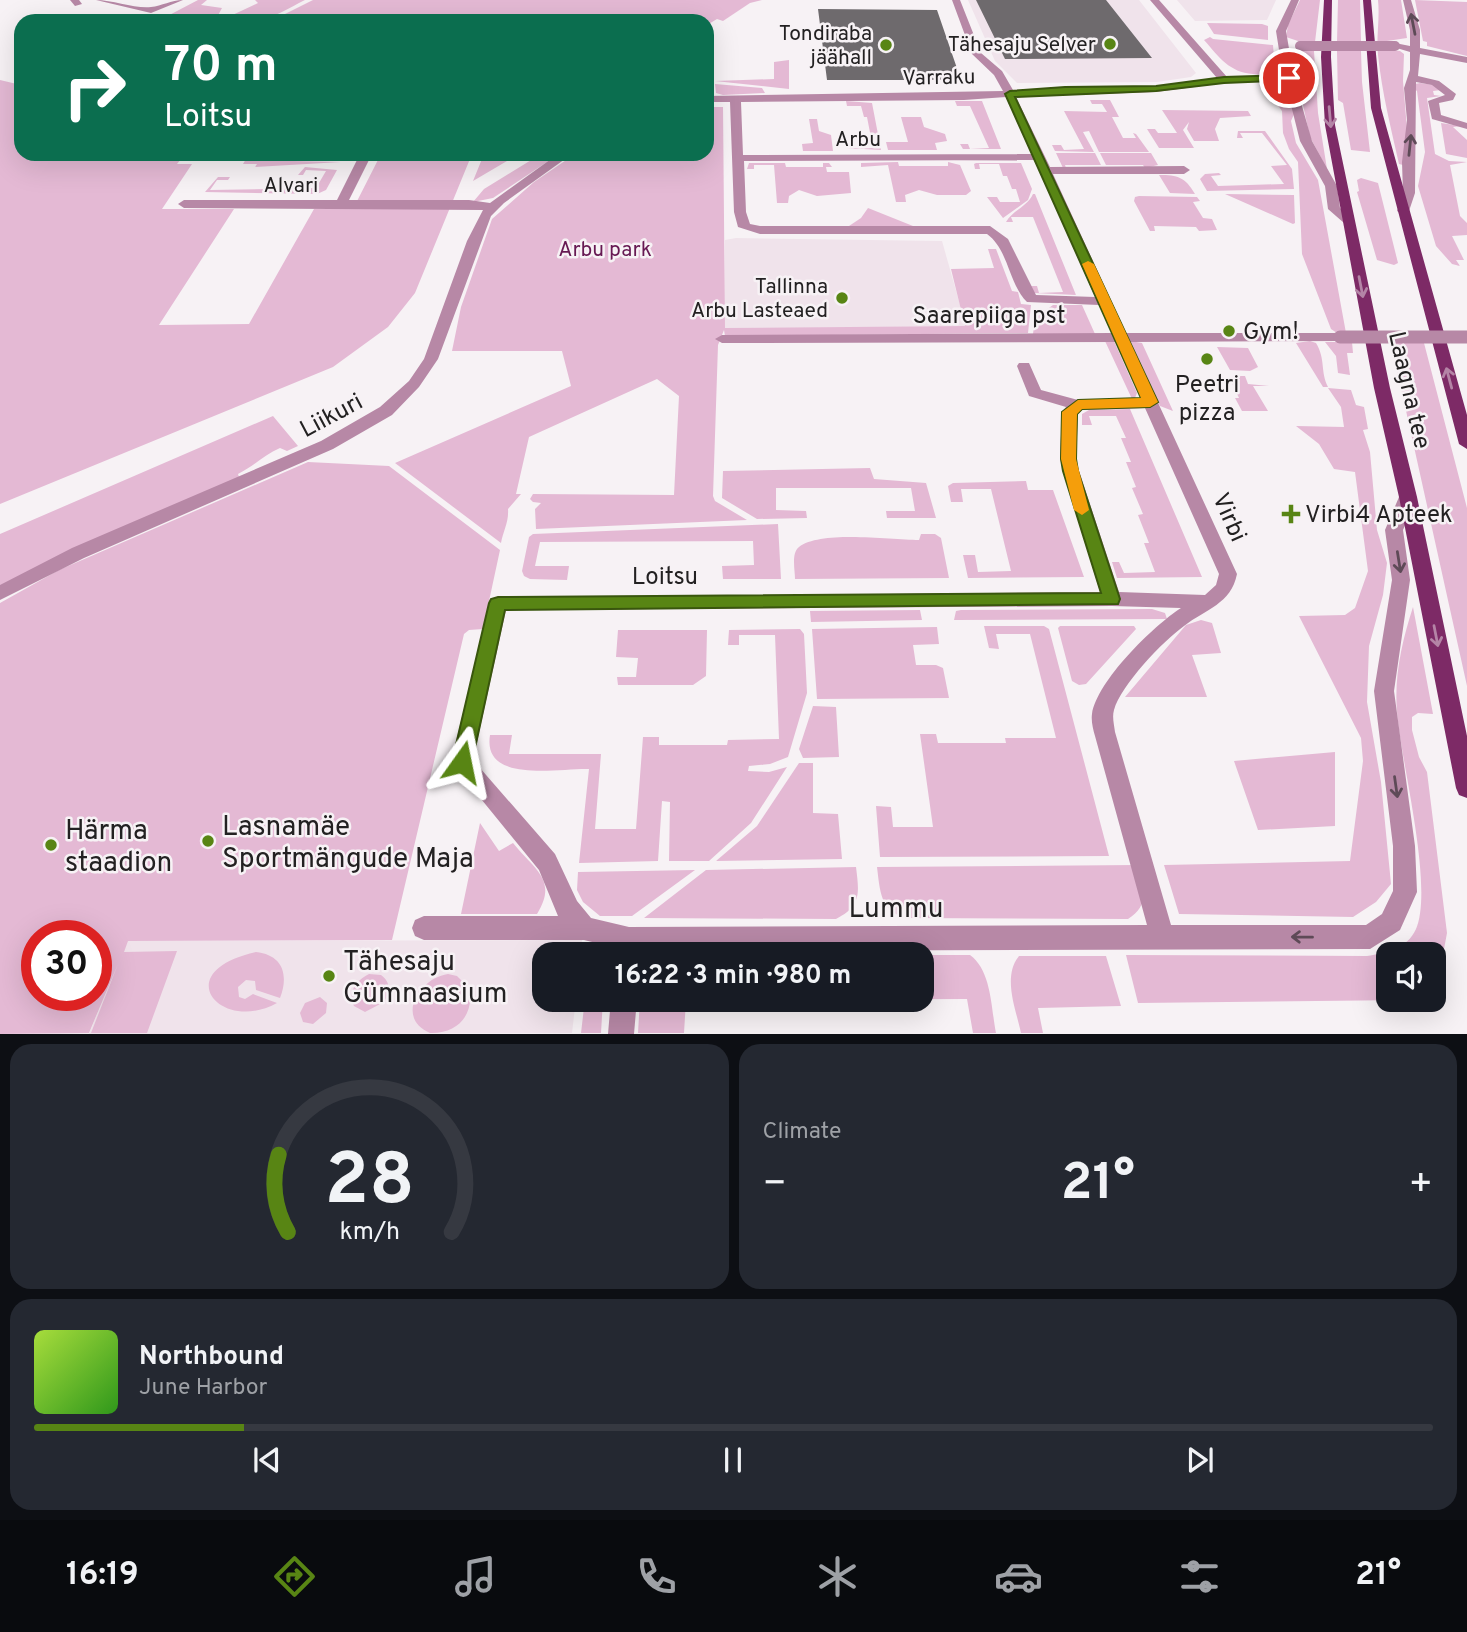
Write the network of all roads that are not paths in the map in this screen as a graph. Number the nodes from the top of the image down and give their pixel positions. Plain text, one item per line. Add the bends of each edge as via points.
1 (100, 0) edge
2 (179, 0) edge
3 (956, 0) edge
4 (1154, 0) edge
5 (1294, 0) edge
6 (1328, 0) edge
7 (1367, 0) edge
8 (1407, 0) edge
9 (1283, 45) junction
10 (1415, 48) junction
11 (1467, 60) edge
12 (1289, 78) junction
13 (1412, 78) junction
14 (1224, 80) junction
15 (1010, 94) junction
16 (735, 97) junction
17 (714, 98) edge
18 (1467, 126) edge
19 (737, 158) junction
20 (363, 161) edge
21 (556, 161) edge
22 (1043, 164) junction
23 (1184, 170) dead end
24 (184, 204) dead end
25 (341, 205) junction
26 (493, 207) junction
27 (1403, 211) junction
28 (1348, 220) junction
29 (1104, 301) junction
30 (1121, 337) junction
31 (1467, 337) edge
32 (722, 339) dead end
33 (1024, 366) dead end
34 (1150, 402) junction
35 (1078, 405) junction
36 (1467, 444) edge
37 (1408, 497) junction
38 (0, 593) edge
39 (1112, 599) junction
40 (1204, 603) junction
41 (1467, 788) edge
42 (424, 928) dead end
43 (584, 928) junction
44 (1162, 936) junction
45 (618, 942) edge
46 (842, 942) edge
47 (623, 1012) edge
48 (621, 1034) edge

1 - 2 street via 151,10
3 - 15 street, Virbi via 977,54 998,73
4 - 14 street
5 - 9 street via 1283,23
6 -> 28 main road, Laagna tee via 1331,125
7 - 27 main road, Laagna tee via 1376,108
10 -> 8 street
9 - 10 street, bridge
9 - 12 street
10 - 11 street
10 - 13 street
12 - 14 street, Varraku
12 - 28 street via 1306,141 1331,186 1335,209
13 - 18 street via 1435,83 1451,96 1433,101 1436,117
27 -> 13 street via 1409,193
14 - 15 street, Varraku via 1156,89
15 - 16 street, Varraku
15 - 22 street, Virbi
16 - 17 street, Varraku
16 - 19 street
19 - 22 street, Arbu
19 - 29 street via 744,227 990,230 1002,240 1032,299
20 - 25 street, Alvari
21 - 26 street, Liikuri
22 - 23 street, Arbu
22 - 29 street, Virbi
24 - 25 street, Alvari
25 - 26 street
26 - 38 street, Liikuri via 477,230 431,359 414,384 386,411 327,445 78,553
36 -> 27 main road, Laagna tee
28 -> 37 main road, Laagna tee
29 - 30 street, Virbi
30 - 31 street, Saarepiiga pst, bridge
30 - 32 street, Saarepiiga pst
30 - 34 street, Virbi
33 - 35 street via 1034,393
34 - 35 street
34 - 40 street, Virbi via 1228,574 1227,587
35 - 39 street via 1070,412 1068,459
37 -> 41 main road, Laagna tee
37 -> 44 street, Lummu via 1394,530 1401,580 1384,691 1404,846 1405,892 1391,922 1370,937
39 - 40 street, Loitsu
39 - 43 street, Loitsu via 498,603 462,762 547,862 567,908
40 - 44 street, Virbi via 1176,620 1116,686 1102,713
42 - 43 street, Lummu
43 - 45 street, Lummu
44 - 46 street, Lummu
47 - 48 street

